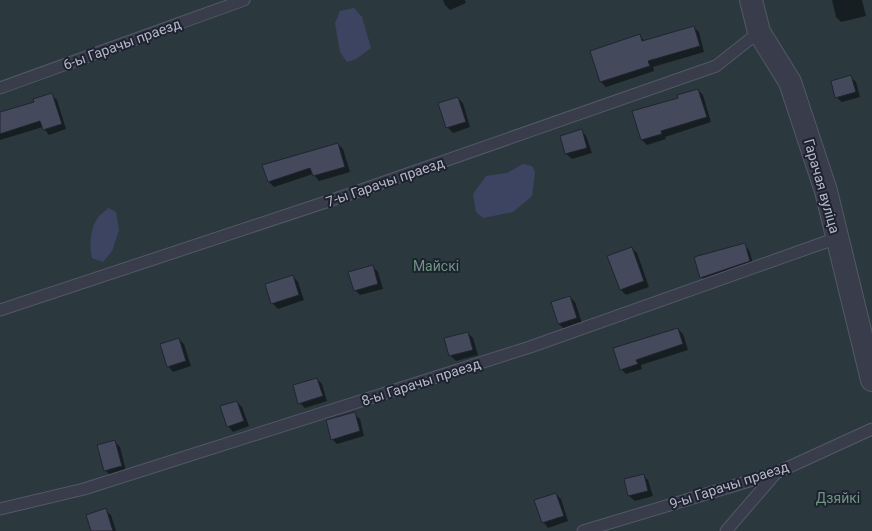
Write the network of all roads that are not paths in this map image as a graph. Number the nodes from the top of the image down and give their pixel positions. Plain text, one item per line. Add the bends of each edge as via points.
1 (244, 0) edge
2 (751, 0) edge
3 (759, 32) junction
4 (0, 88) edge
5 (837, 238) junction
6 (0, 310) edge
7 (872, 380) edge
8 (872, 429) edge
9 (776, 472) junction
10 (0, 509) edge
11 (583, 531) edge
12 (726, 531) edge

1 - 4 lane, 6-ы Гарачы праезд
2 - 3 street, Гарачая вуліца
3 - 5 street, Гарачая вуліца via 790,82 826,191
3 - 6 lane, 7-ы Гарачы праезд via 716,66 347,195
5 - 7 street, Гарачая вуліца
5 - 10 lane, 8-ы Гарачы праезд via 521,350 84,489
8 - 9 lane, 9-ы Гарачы праезд
9 - 11 lane, 9-ы Гарачы праезд
9 - 12 lane

